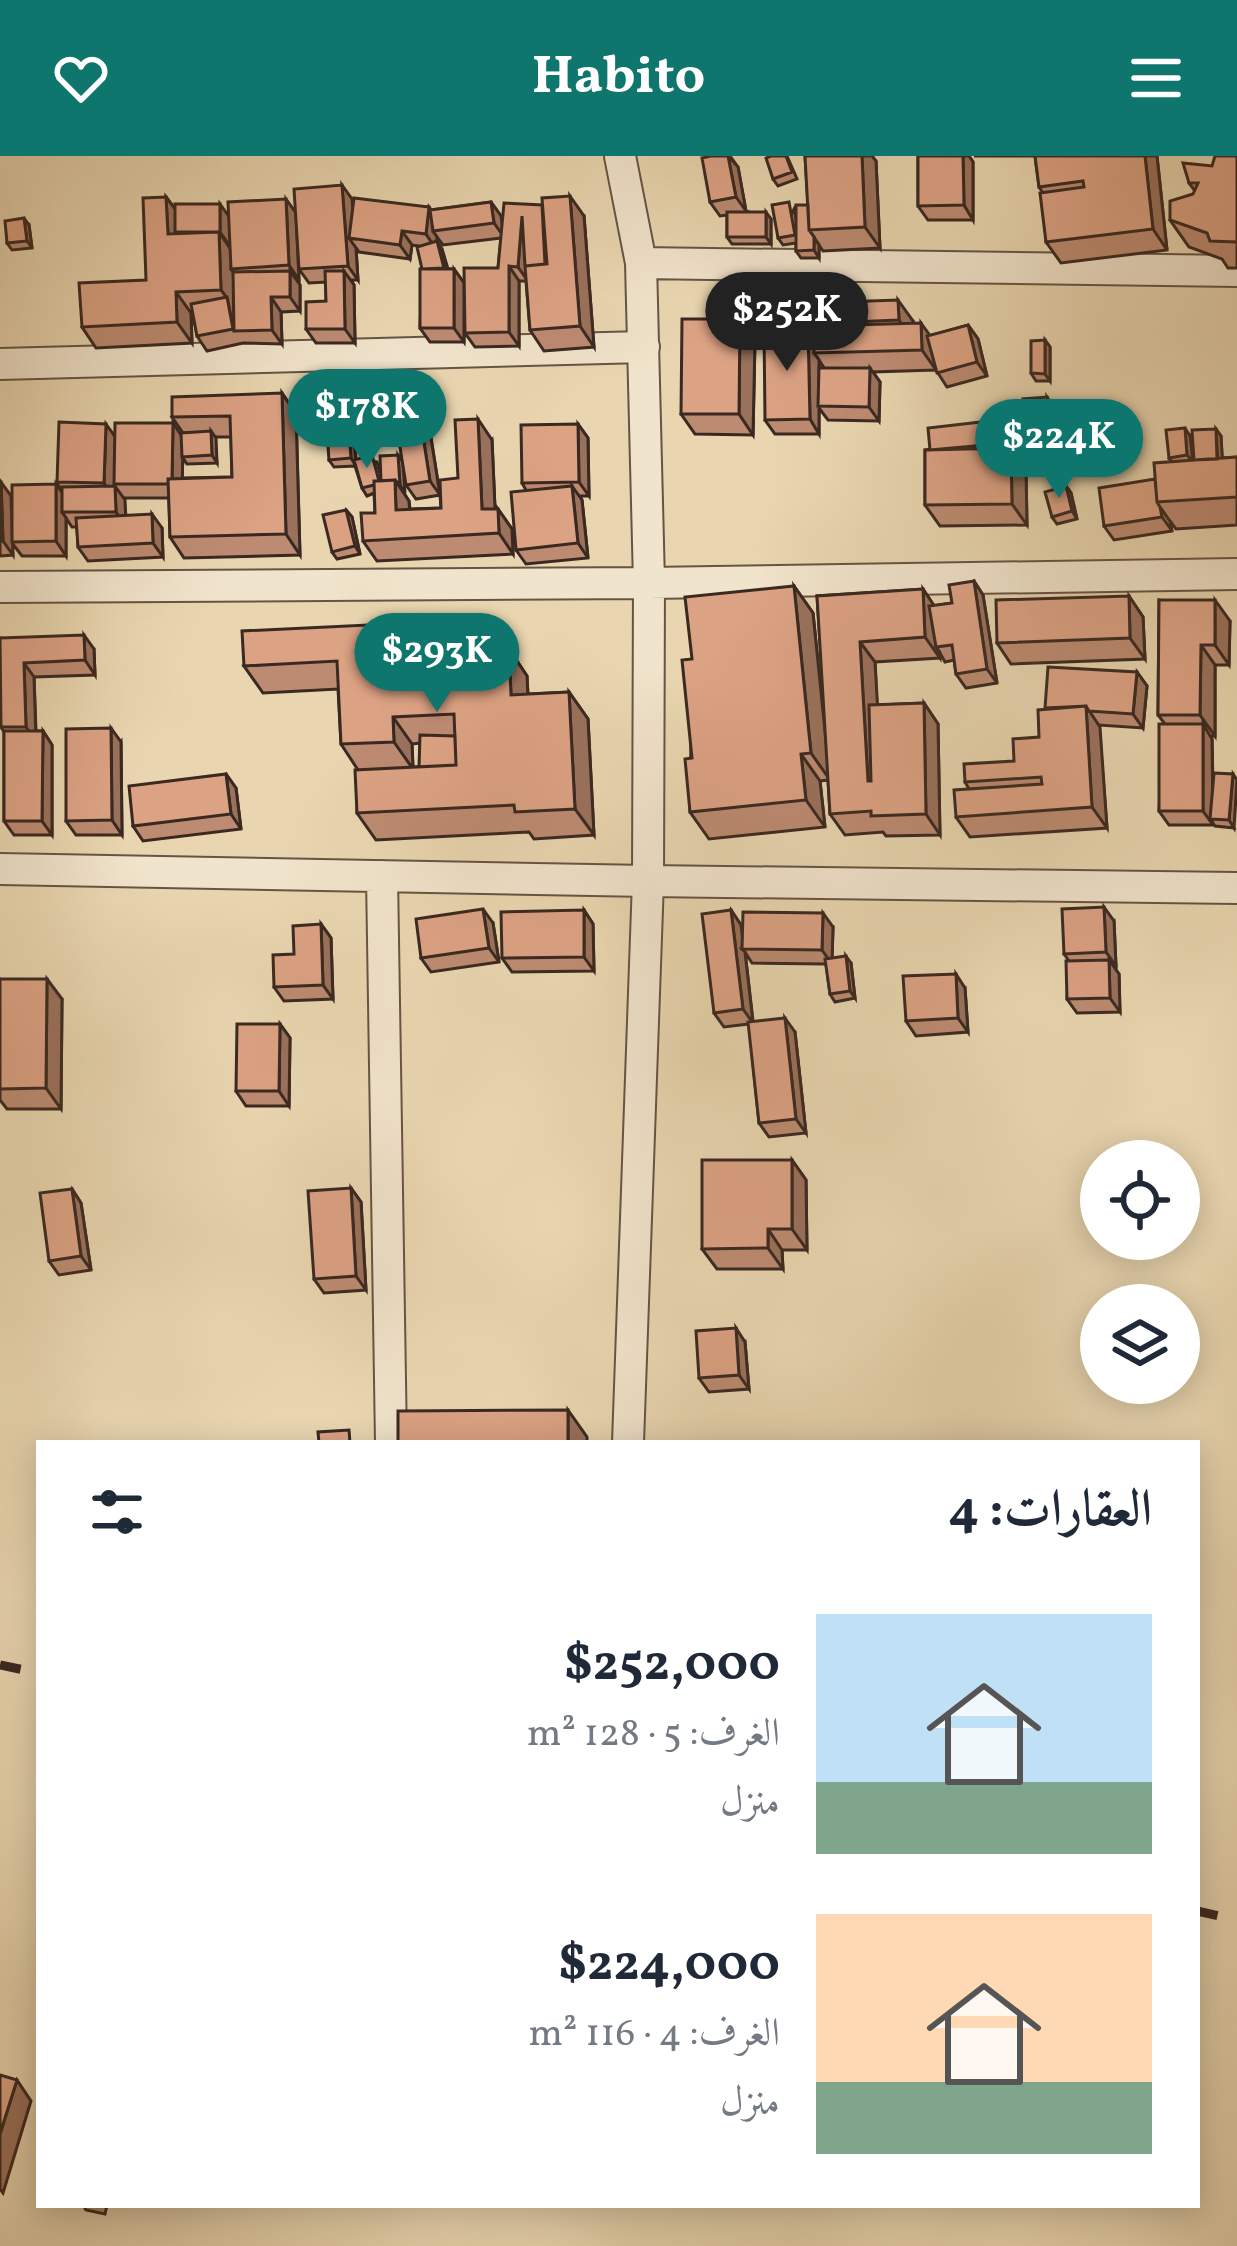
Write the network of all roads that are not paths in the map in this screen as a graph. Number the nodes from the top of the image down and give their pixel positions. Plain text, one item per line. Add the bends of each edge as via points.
1 (620, 156) edge
2 (641, 263) junction
3 (1237, 272) edge
4 (644, 347) junction
5 (0, 364) edge
6 (1237, 574) edge
7 (649, 583) junction
8 (0, 587) edge
9 (0, 869) edge
10 (382, 876) junction
11 (648, 881) junction
12 (1237, 888) edge
13 (392, 1440) edge
14 (628, 1440) edge

1 - 2 street
2 - 3 street
2 - 4 street
4 - 5 street
4 - 7 street
6 - 7 street
7 - 8 street
7 - 11 street
9 - 10 street
10 - 11 street
10 - 13 street
11 - 12 street
11 - 14 street

